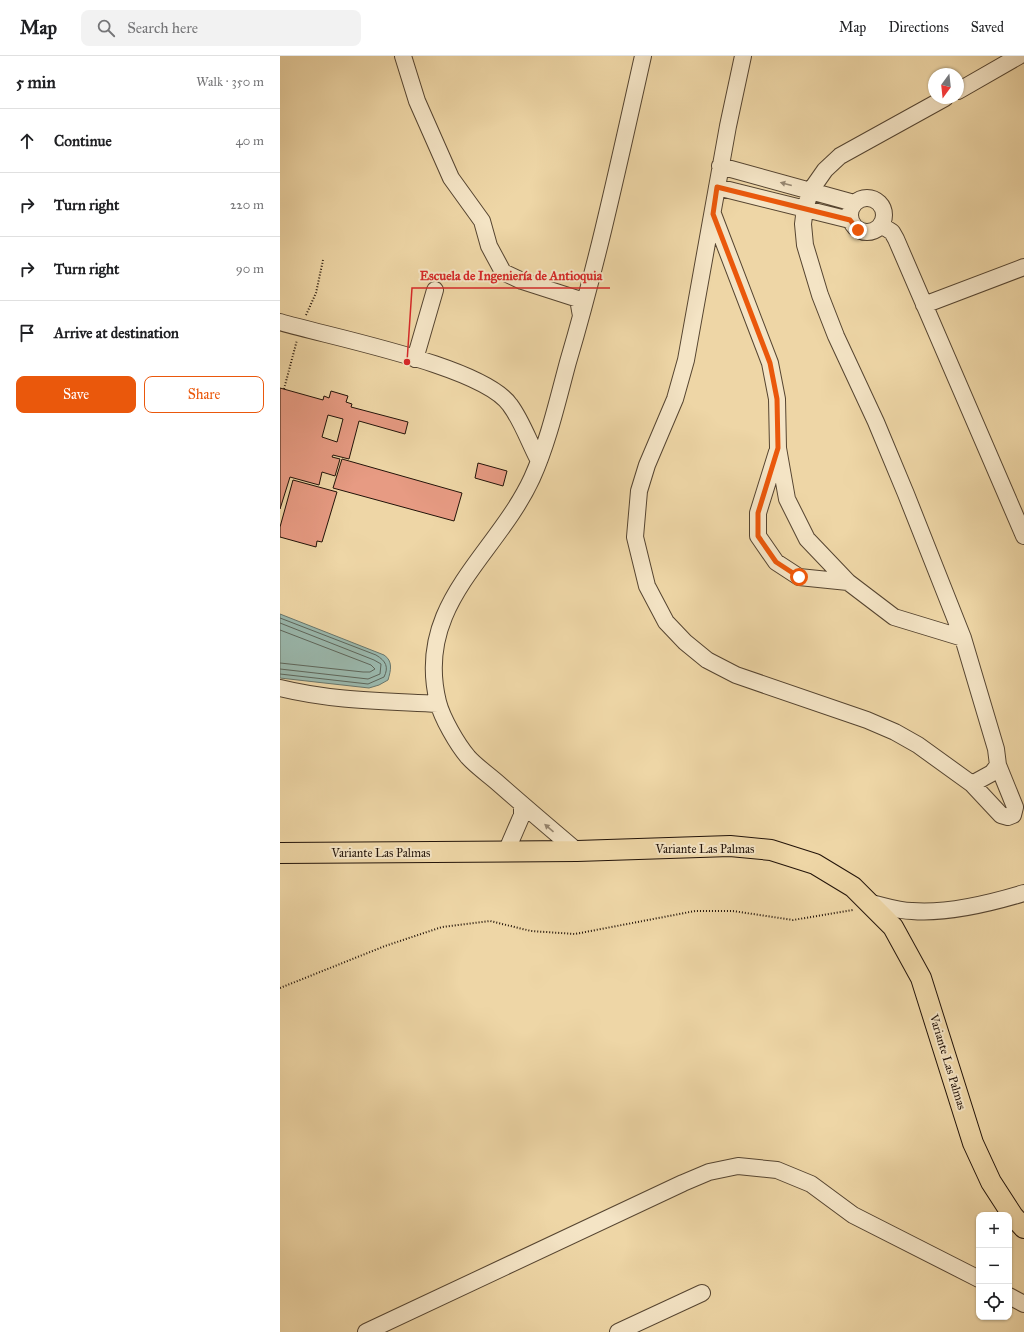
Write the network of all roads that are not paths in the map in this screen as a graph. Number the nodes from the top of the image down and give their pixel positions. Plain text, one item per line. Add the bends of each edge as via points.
1 (404, 56) edge
2 (643, 56) edge
3 (743, 56) edge
4 (1019, 56) edge
5 (964, 88) edge
6 (934, 104) edge
7 (720, 166) junction
8 (717, 187) junction
9 (811, 190) junction
10 (854, 203) junction
11 (805, 208) junction
12 (713, 214) junction
13 (850, 220) junction
14 (881, 225) junction
15 (1024, 267) edge
16 (435, 290) dead end
17 (924, 305) junction
18 (581, 318) junction
19 (280, 322) edge
20 (415, 358) junction
21 (778, 448) junction
22 (538, 459) junction
23 (1024, 536) edge
24 (848, 582) junction
25 (963, 638) junction
26 (280, 688) edge
27 (438, 704) junction
28 (998, 765) junction
29 (972, 784) junction
30 (522, 804) junction
31 (577, 851) junction
32 (506, 852) junction
33 (280, 853) edge
34 (1024, 893) edge
35 (870, 904) junction
36 (911, 912) junction
37 (893, 927) junction
38 (1024, 1228) edge
39 (976, 1277) edge
40 (702, 1293) dead end
41 (1012, 1298) edge
42 (1024, 1304) edge
43 (366, 1332) edge
44 (618, 1332) edge

1 - 18 street via 417,101 451,178 482,221 489,246 503,272 522,281 578,299
2 - 18 street via 605,227
3 - 7 street
4 - 5 street
6 - 9 street via 840,156 825,170
7 - 8 street
9 -> 7 street
8 - 11 street
8 - 12 street
9 - 10 street
9 - 11 street
10 - 13 street via 850,211
10 - 14 street via 866,198 878,202 884,213
11 - 13 street
11 - 25 street via 805,245 820,294 836,336 888,450
12 - 21 street via 770,363 777,399
12 - 29 street via 686,360 675,399 647,465 639,491 635,537 650,592 666,622 707,660 736,675 895,732 918,745
13 - 14 street via 853,226 864,232 876,230
14 - 17 street via 892,232 896,239
15 - 17 street
16 - 20 street
17 - 23 street
18 - 22 street
19 - 20 street
20 - 22 street via 464,375 489,387 510,404
21 - 24 street via 787,499 807,539
21 - 24 street via 758,513 758,536 776,562 799,577
22 - 27 street via 532,478 516,505 458,587 445,613 435,646 434,675
24 - 25 street via 894,617
25 - 28 street via 996,749
26 - 27 street via 354,700
27 - 30 street via 468,757
28 - 29 street via 992,773
28 - 29 street via 1015,806 1012,816 1001,815
31 -> 30 street
30 - 32 street via 522,815
31 - 32 main road, Variante Las Palmas
31 - 35 main road, Variante Las Palmas via 730,846 771,850 815,864 853,887
32 - 33 main road, Variante Las Palmas
34 - 36 street via 987,904
35 - 36 street
35 - 37 main road, Variante Las Palmas
36 - 37 street
37 - 38 main road, Variante Las Palmas via 921,978 973,1144 991,1182
39 - 43 street via 853,1215 811,1184 777,1170 738,1166 708,1172 683,1183
40 - 44 street
41 - 42 street

